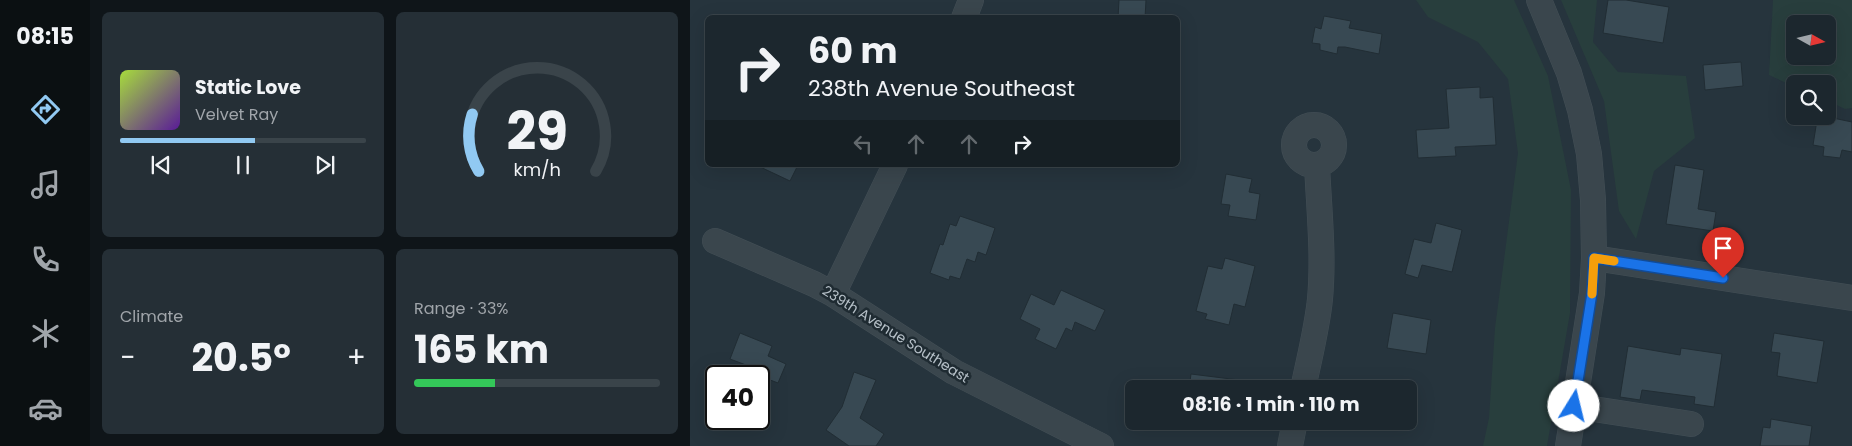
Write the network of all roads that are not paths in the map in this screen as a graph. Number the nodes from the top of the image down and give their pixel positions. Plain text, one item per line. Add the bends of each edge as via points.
1 (971, 0) edge
2 (1540, 0) edge
3 (965, 15) edge
4 (1317, 165) dead end
5 (894, 167) edge
6 (715, 241) dead end
7 (1594, 258) junction
8 (833, 294) junction
9 (1852, 298) edge
10 (1304, 380) edge
11 (1574, 406) junction
12 (1691, 424) dead end
13 (1293, 430) edge
14 (1101, 446) edge
15 (1290, 446) edge
16 (1568, 446) edge

1 - 3 street
2 - 7 street via 1580,110 1589,154
4 - 10 street via 1320,299
5 - 8 street
6 - 8 street, 239th Avenue Southeast
7 - 9 street
7 - 11 street via 1592,293
8 - 14 street, 239th Avenue Southeast via 954,372
11 - 12 street
11 - 16 street
13 - 15 street

